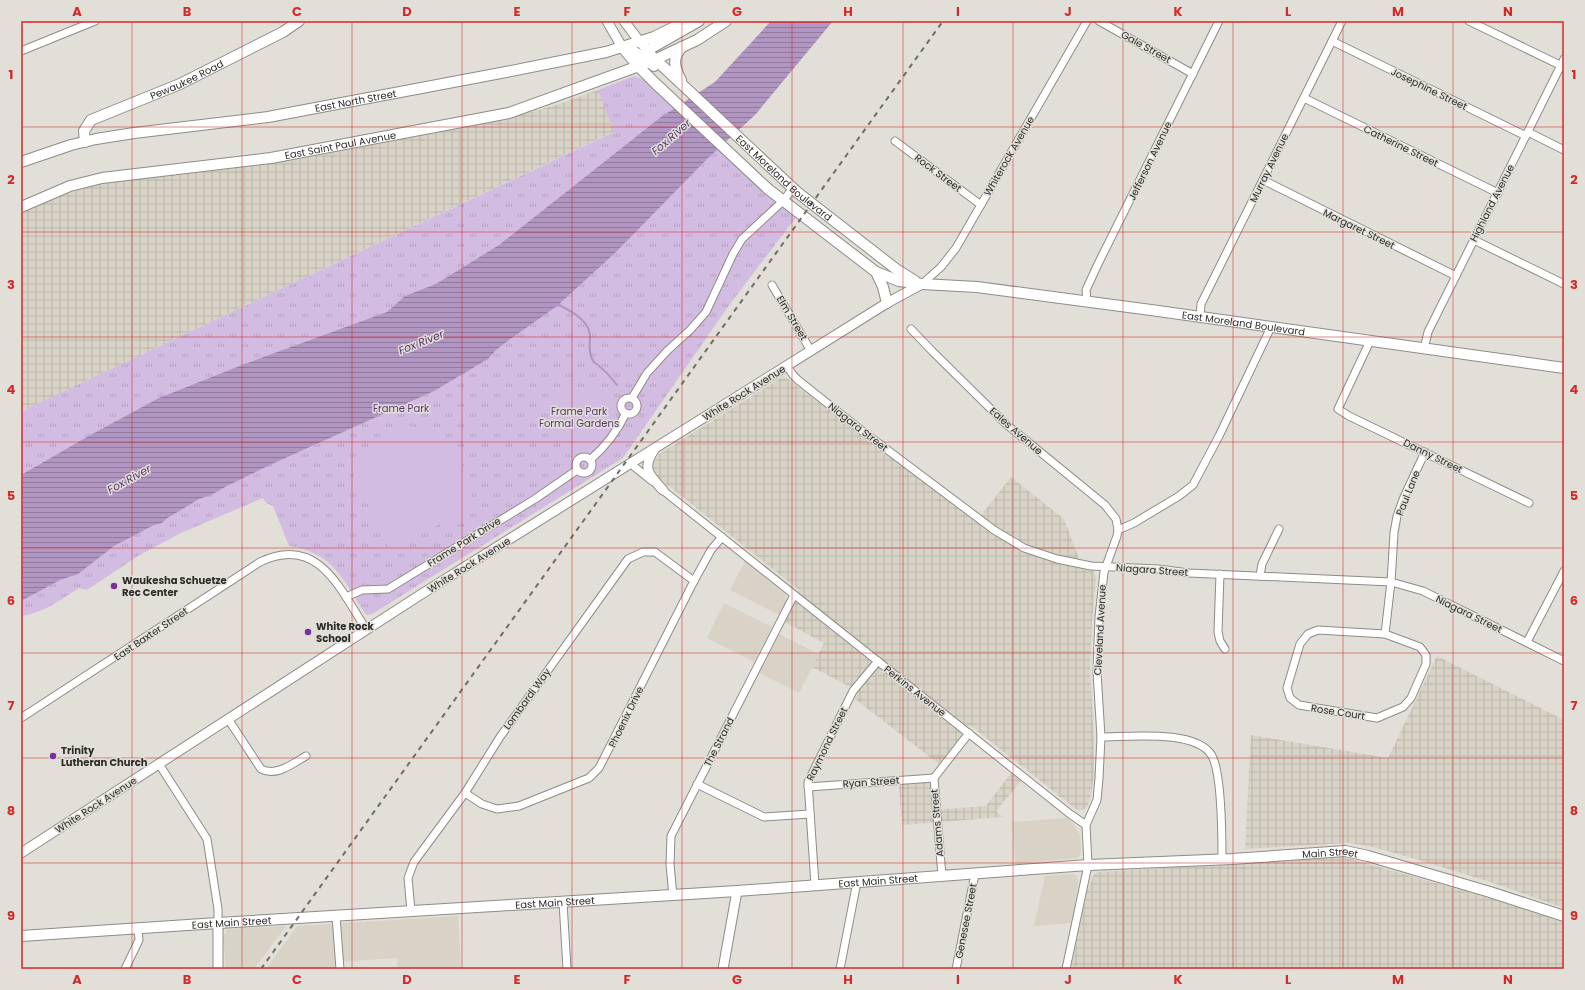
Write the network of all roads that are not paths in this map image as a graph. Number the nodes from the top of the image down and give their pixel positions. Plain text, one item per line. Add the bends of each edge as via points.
1 (95, 21) edge
2 (299, 21) edge
3 (607, 21) edge
4 (624, 21) edge
5 (686, 21) edge
6 (699, 21) edge
7 (726, 21) edge
8 (1087, 21) edge
9 (1099, 21) edge
10 (1219, 21) edge
11 (1342, 21) edge
12 (1470, 21) edge
13 (1332, 41) junction
14 (640, 42) junction
15 (622, 47) junction
16 (682, 47) junction
17 (21, 51) edge
18 (645, 53) junction
19 (653, 61) junction
20 (1563, 64) edge
21 (638, 66) junction
22 (1193, 74) junction
23 (684, 90) junction
24 (1304, 98) junction
25 (1527, 134) junction
26 (895, 141) dead end
27 (85, 142) junction
28 (1564, 150) edge
29 (21, 162) edge
30 (1263, 180) junction
31 (793, 188) junction
32 (1498, 194) junction
33 (783, 201) junction
34 (981, 205) junction
35 (21, 207) edge
36 (846, 231) junction
37 (1474, 240) junction
38 (837, 242) junction
39 (876, 272) junction
40 (1456, 276) junction
41 (922, 284) junction
42 (1564, 284) edge
43 (772, 286) dead end
44 (1086, 302) junction
45 (888, 303) junction
46 (1200, 317) junction
47 (1271, 327) junction
48 (911, 329) dead end
49 (1370, 341) junction
50 (1424, 349) junction
51 (812, 351) junction
52 (787, 366) junction
53 (1564, 368) edge
54 (632, 398) junction
55 (626, 413) junction
56 (657, 447) junction
57 (1425, 452) junction
58 (590, 460) junction
59 (631, 464) junction
60 (577, 470) junction
61 (663, 490) junction
62 (1529, 503) dead end
63 (1279, 529) dead end
64 (1118, 530) junction
65 (722, 537) junction
66 (1105, 568) junction
67 (1564, 571) edge
68 (1220, 574) junction
69 (1260, 576) junction
70 (1562, 580) edge
71 (694, 581) junction
72 (1391, 582) junction
73 (794, 595) junction
74 (346, 597) junction
75 (366, 629) junction
76 (1385, 634) junction
77 (1527, 642) junction
78 (1224, 649) dead end
79 (878, 661) junction
80 (1564, 661) edge
81 (21, 718) edge
82 (228, 719) junction
83 (969, 733) junction
84 (1101, 737) junction
85 (306, 756) dead end
86 (159, 764) junction
87 (934, 778) junction
88 (697, 784) junction
89 (808, 787) junction
90 (465, 793) junction
91 (810, 814) junction
92 (1086, 825) junction
93 (21, 853) edge
94 (1222, 859) junction
95 (1088, 865) junction
96 (975, 874) junction
97 (942, 876) junction
98 (857, 882) junction
99 (815, 885) junction
100 (737, 891) junction
101 (672, 896) junction
102 (563, 902) junction
103 (411, 911) junction
104 (336, 916) junction
105 (1564, 916) edge
106 (218, 922) junction
107 (138, 928) junction
108 (21, 936) edge
109 (125, 969) edge
110 (218, 969) edge
111 (340, 969) edge
112 (567, 969) edge
113 (723, 969) edge
114 (840, 969) edge
115 (956, 969) edge
116 (1066, 969) edge

1 - 17 street
2 - 27 main road, Pewaukee Road via 283,32 203,72 91,120 84,130
3 - 15 street
4 - 14 street
5 - 14 main road, East North Street
6 - 18 main road
7 - 16 main road
8 - 34 street, Whiterock Avenue
9 - 22 street, Gale Street
10 - 22 street, Jefferson Avenue
11 - 13 street, Murray Avenue
12 - 20 street
13 - 24 street, Murray Avenue
13 - 25 street, Josephine Street
14 - 15 main road, East North Street
14 - 18 street
15 - 18 main road, East Moreland Boulevard
15 - 21 main road, East Moreland Boulevard
15 - 27 main road, East North Street via 506,72 268,117 134,133
16 - 19 main road
16 - 23 main road via 674,62
18 - 19 main road, East Moreland Boulevard
18 - 21 main road
19 - 21 main road, East Saint Paul Avenue
19 - 23 main road, East Moreland Boulevard
20 - 25 street, Highland Avenue
21 - 33 main road, East Moreland Boulevard
21 - 35 main road, East Saint Paul Avenue via 509,113 271,158 109,177 70,186
22 - 44 street, Jefferson Avenue via 1086,290
23 - 31 main road, East Moreland Boulevard via 734,138
24 - 30 street, Murray Avenue
24 - 32 street, Catherine Street
25 - 28 street, Josephine Street
25 - 32 street, Highland Avenue
26 - 34 street, Rock Street
27 - 29 main road, East North Street
30 - 40 street, Margaret Street
30 - 46 street, Murray Avenue via 1201,304
31 - 33 street, Frame Park Drive
31 - 36 main road, East Moreland Boulevard
32 - 37 street, Highland Avenue
33 - 38 main road, East Moreland Boulevard
33 - 54 street, Frame Park Drive via 742,239 706,312 648,373
34 - 41 street, Whiterock Avenue via 956,248 941,267
36 - 38 main road
36 - 41 main road, East Moreland Boulevard via 896,269
37 - 40 street, Highland Avenue
37 - 42 street
38 - 39 main road, East Moreland Boulevard
39 - 41 main road, East Moreland Boulevard
39 - 45 main road via 884,286
40 - 50 street, Highland Avenue via 1428,332
41 - 44 main road, East Moreland Boulevard via 977,288
41 - 45 street, White Rock Avenue
43 - 51 street, Elm Street
44 - 46 main road, East Moreland Boulevard
45 - 51 street, White Rock Avenue
46 - 47 main road, East Moreland Boulevard
47 - 49 main road, East Moreland Boulevard
47 - 64 street via 1193,485 1134,524
48 - 64 street, Eales Avenue via 1006,424 1105,505 1116,519
49 - 50 main road, East Moreland Boulevard
49 - 57 street, Danny Street via 1338,409
50 - 53 main road, East Moreland Boulevard
51 - 52 street, White Rock Avenue
52 - 56 street, White Rock Avenue
52 - 66 street, Niagara Street via 798,380 861,430 1010,541 1057,559
54 - 55 street, Frame Park Drive via 636,408 632,413
54 - 55 street, Frame Park Drive via 622,401 622,409
55 - 58 street, Frame Park Drive via 613,435
56 - 59 street, White Rock Avenue
56 - 61 street via 648,462 648,471
57 - 62 street, Danny Street
57 - 72 street, Paul Lane via 1397,516
58 - 60 street, Frame Park Drive via 579,459
58 - 60 street, Frame Park Drive via 591,467 588,471
59 - 61 street, Perkins Avenue
59 - 75 street, White Rock Avenue
60 - 74 street, Frame Park Drive via 535,499 388,589 362,590
61 - 65 street, Perkins Avenue
63 - 69 street via 1262,564
64 - 66 street, Cleveland Avenue
65 - 71 street, Phoenix Drive via 711,550
65 - 73 street, Perkins Avenue
66 - 68 street, Niagara Street
66 - 84 street, Cleveland Avenue via 1098,640 1098,706
67 - 70 street
68 - 69 street, Niagara Street
68 - 78 street via 1218,632
69 - 72 street, Niagara Street
70 - 77 street
71 - 90 street, Phoenix Drive via 608,753 589,778 519,806 498,808 482,804
71 - 90 street, Lombardi Way via 655,552 643,552 628,559 500,737
72 - 76 street
72 - 77 street, Niagara Street via 1423,591
73 - 79 street, Perkins Avenue
73 - 88 street, The Strand
74 - 75 street, East Baxter Street
74 - 81 street, East Baxter Street via 330,575 315,561 293,554 271,556
75 - 82 street, White Rock Avenue
76 - 76 street, Rose Court via 1318,630 1308,634 1300,644 1286,688 1290,698 1299,705 1377,718 1402,707 1411,698 1426,664 1426,655 1420,647
77 - 80 street, Niagara Street
79 - 83 street, Perkins Avenue
79 - 89 street, Raymond Street via 853,691 814,768
82 - 85 street via 261,769 267,772 281,770
82 - 86 street, White Rock Avenue
83 - 87 street, Adams Street
83 - 92 street, Perkins Avenue
84 - 92 street, Cleveland Avenue via 1097,800
84 - 94 street via 1180,738 1205,748 1212,756 1216,768
86 - 93 street, White Rock Avenue
86 - 106 street via 207,839
87 - 89 street, Ryan Street
87 - 97 street, Adams Street
88 - 91 street via 764,817
88 - 101 street, The Strand via 671,836
89 - 91 street, Raymond Street
90 - 103 street, Lombardi Way via 414,862 408,878
91 - 99 street, Raymond Street
92 - 95 street
94 - 95 main road, Main Street
94 - 105 main road, Main Street via 1345,851
95 - 96 main road, East Main Street
95 - 116 street
96 - 97 main road, East Main Street
96 - 115 street, Genesee Street
97 - 98 main road, East Main Street
98 - 99 main road, East Main Street
98 - 114 street
99 - 100 main road, East Main Street
100 - 101 main road, East Main Street
100 - 113 street
101 - 102 main road, East Main Street
102 - 103 main road, East Main Street
102 - 112 street
103 - 104 main road, East Main Street
104 - 106 main road, East Main Street
104 - 111 street
106 - 107 main road, East Main Street
106 - 110 street
107 - 108 main road, East Main Street
107 - 109 street via 139,940

